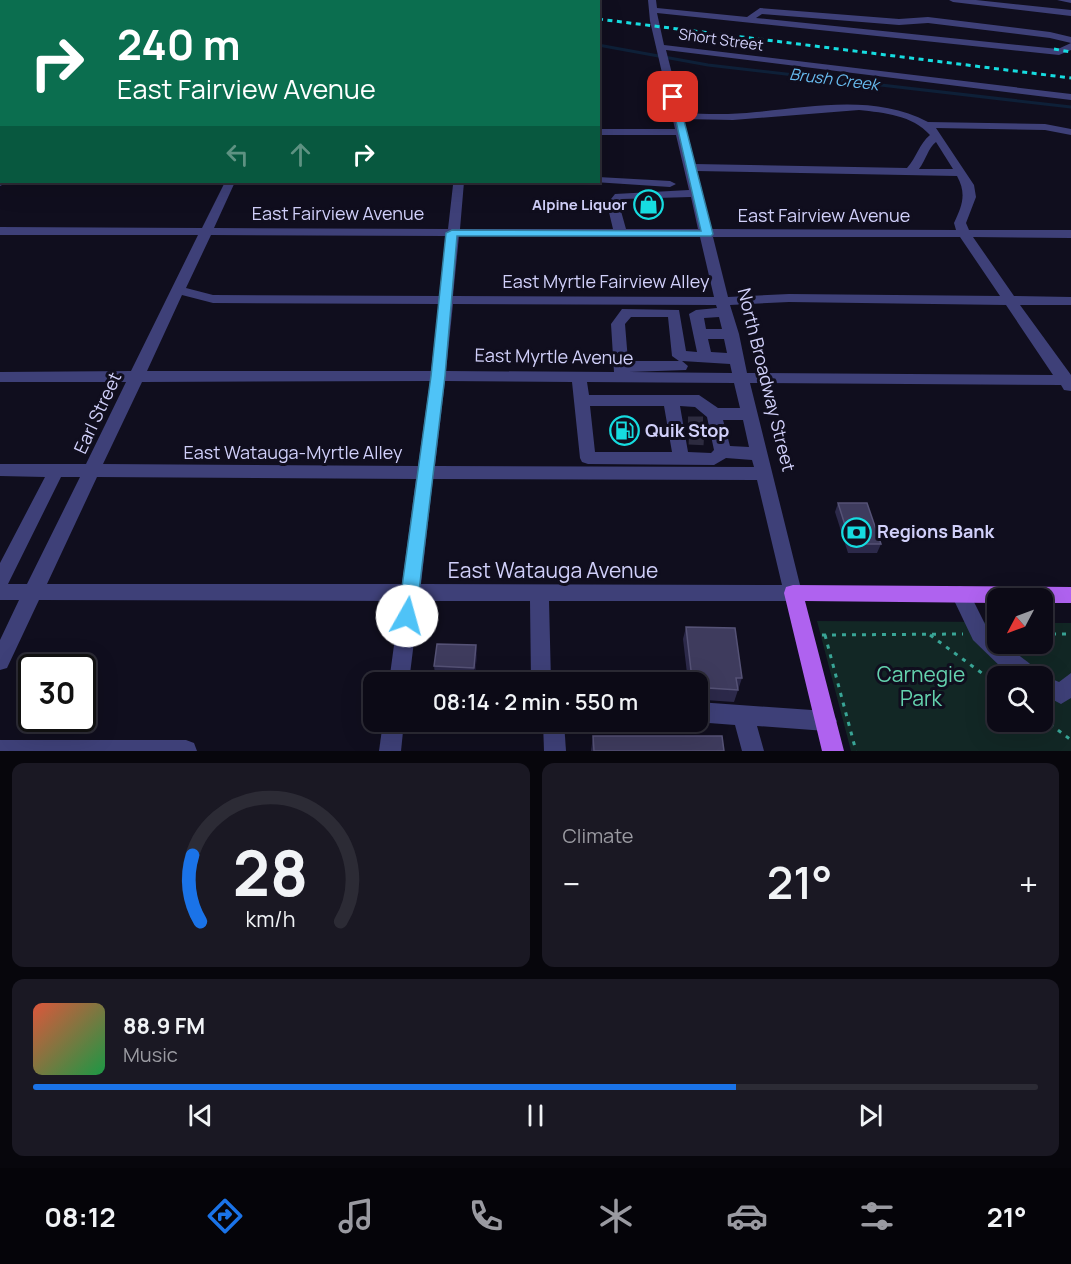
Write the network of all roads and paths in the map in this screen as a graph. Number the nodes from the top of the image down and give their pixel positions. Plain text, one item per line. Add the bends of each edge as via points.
1 (953, 0) edge
2 (1061, 0) edge
3 (1071, 1) edge
4 (698, 3) dead end
5 (652, 5) edge
6 (1071, 13) edge
7 (709, 16) junction
8 (749, 20) junction
9 (1071, 40) edge
10 (1071, 46) edge
11 (662, 53) junction
12 (1068, 98) edge
13 (678, 116) junction
14 (926, 125) junction
15 (600, 132) edge
16 (682, 132) junction
17 (1071, 132) edge
18 (936, 136) junction
19 (690, 167) junction
20 (910, 171) junction
21 (961, 173) junction
22 (600, 180) edge
23 (230, 183) edge
24 (458, 183) edge
25 (695, 188) junction
26 (0, 231) edge
27 (206, 232) junction
28 (452, 233) junction
29 (621, 234) junction
30 (707, 234) junction
31 (964, 234) junction
32 (1071, 234) edge
33 (178, 290) junction
34 (445, 299) junction
35 (1010, 301) junction
36 (1071, 301) edge
37 (673, 307) junction
38 (725, 307) junction
39 (696, 314) junction
40 (700, 334) junction
41 (732, 334) junction
42 (705, 357) junction
43 (738, 359) junction
44 (681, 367) junction
45 (621, 372) junction
46 (137, 376) junction
47 (438, 376) junction
48 (0, 377) edge
49 (579, 377) junction
50 (743, 379) junction
51 (1069, 383) edge
52 (581, 400) junction
53 (679, 401) junction
54 (751, 414) junction
55 (701, 431) junction
56 (760, 454) junction
57 (681, 459) junction
58 (0, 470) edge
59 (56, 471) junction
60 (91, 472) junction
61 (425, 473) junction
62 (765, 474) junction
63 (0, 581) edge
64 (0, 592) edge
65 (34, 592) junction
66 (793, 593) junction
67 (410, 594) junction
68 (539, 594) junction
69 (960, 594) junction
70 (1070, 596) edge
71 (980, 634) junction
72 (1053, 634) edge
73 (1071, 634) edge
74 (804, 635) junction
75 (825, 635) junction
76 (929, 635) junction
77 (0, 661) edge
78 (1014, 666) edge
79 (400, 672) edge
80 (541, 672) edge
81 (987, 677) edge
82 (1071, 683) edge
83 (1053, 689) edge
84 (708, 713) edge
85 (744, 717) junction
86 (826, 721) junction
87 (1053, 726) edge
88 (393, 732) edge
89 (554, 732) edge
90 (1071, 740) edge
91 (0, 751) edge
92 (186, 751) edge
93 (390, 751) edge
94 (555, 751) edge
95 (753, 751) edge
96 (833, 751) edge
97 (856, 751) edge

1 - 6 street
2 - 3 street
4 - 7 street
5 - 7 street
5 - 11 street, North Broadway Street
7 - 8 street
8 - 9 street via 760,10 899,22 928,20
8 - 10 street via 1059,52
11 - 12 street, Short Street
11 - 13 street, North Broadway Street
13 - 14 street via 734,117 805,109 865,108 889,111
13 - 16 street, North Broadway Street
14 - 17 street via 1046,127
14 - 18 street
15 - 16 street
16 - 19 street, North Broadway Street
18 - 20 street via 926,144 921,159
18 - 21 street
19 - 20 street
19 - 25 street, North Broadway Street
20 - 21 street
21 - 31 street via 971,196 960,223
22 - 25 street
23 - 27 street, Earl Street
24 - 28 street
25 - 29 street via 619,196 614,204
25 - 30 street, North Broadway Street
26 - 27 street, East Fairview Avenue
27 - 28 street, East Fairview Avenue
27 - 33 street, Earl Street
28 - 29 street, East Fairview Avenue
28 - 34 street
29 - 30 street, East Fairview Avenue
30 - 31 street, East Fairview Avenue
30 - 38 street, North Broadway Street
31 - 32 street, East Fairview Avenue
31 - 35 street
33 - 34 street, East Myrtle Fairview Alley via 213,299
33 - 46 street, Earl Street
34 - 37 street, East Myrtle Fairview Alley
34 - 47 street
35 - 36 street, East Myrtle Fairview Alley
35 - 38 street, East Myrtle Fairview Alley via 789,298
35 - 51 street
37 - 38 street, East Myrtle Fairview Alley
37 - 39 street
37 - 44 street
37 - 45 street via 627,312 618,324
38 - 39 street
38 - 41 street, North Broadway Street
39 - 40 street
40 - 41 street
40 - 42 street
41 - 43 street, North Broadway Street
42 - 43 street
42 - 44 street
43 - 50 street, North Broadway Street
44 - 45 street, East Myrtle Avenue
44 - 50 street, East Myrtle Avenue
44 - 53 street
45 - 49 street, East Myrtle Avenue
46 - 47 street, East Myrtle Avenue
46 - 48 street, East Myrtle Avenue
46 - 60 street, Earl Street
47 - 49 street, East Myrtle Avenue
47 - 61 street
49 - 52 street
50 - 51 street, East Myrtle Avenue
50 - 54 street, North Broadway Street
52 - 53 street
52 - 57 street via 588,458
53 - 55 street
53 - 55 street via 699,401
54 - 55 street
54 - 56 street, North Broadway Street
55 - 56 street
55 - 57 street
55 - 57 street via 714,459
56 - 62 street, North Broadway Street
58 - 59 street, East Watauga-Myrtle Alley
59 - 60 street, East Watauga-Myrtle Alley
59 - 63 street
60 - 61 street, East Watauga-Myrtle Alley
60 - 65 street, Earl Street
61 - 62 street, East Watauga-Myrtle Alley
61 - 67 street
62 - 66 street, North Broadway Street
64 - 65 street, East Watauga Avenue
65 - 67 street, East Watauga Avenue
65 - 77 street, Earl Street
66 - 68 street, East Watauga Avenue
66 - 69 main road, East Watauga Avenue
66 - 74 main road, North Broadway Street
67 - 68 street, East Watauga Avenue
67 - 79 street
68 - 80 street
69 - 70 main road, East Watauga Avenue
69 - 71 street
71 - 76 path
71 - 78 street
72 - 73 path
74 - 75 path
74 - 86 main road, North Broadway Street
75 - 76 path
75 - 97 path
76 - 81 path
82 - 83 street via 1061,694
84 - 85 street
85 - 86 street
85 - 95 street
86 - 96 main road, North Broadway Street
87 - 90 path
88 - 93 street
89 - 94 street
91 - 92 street

